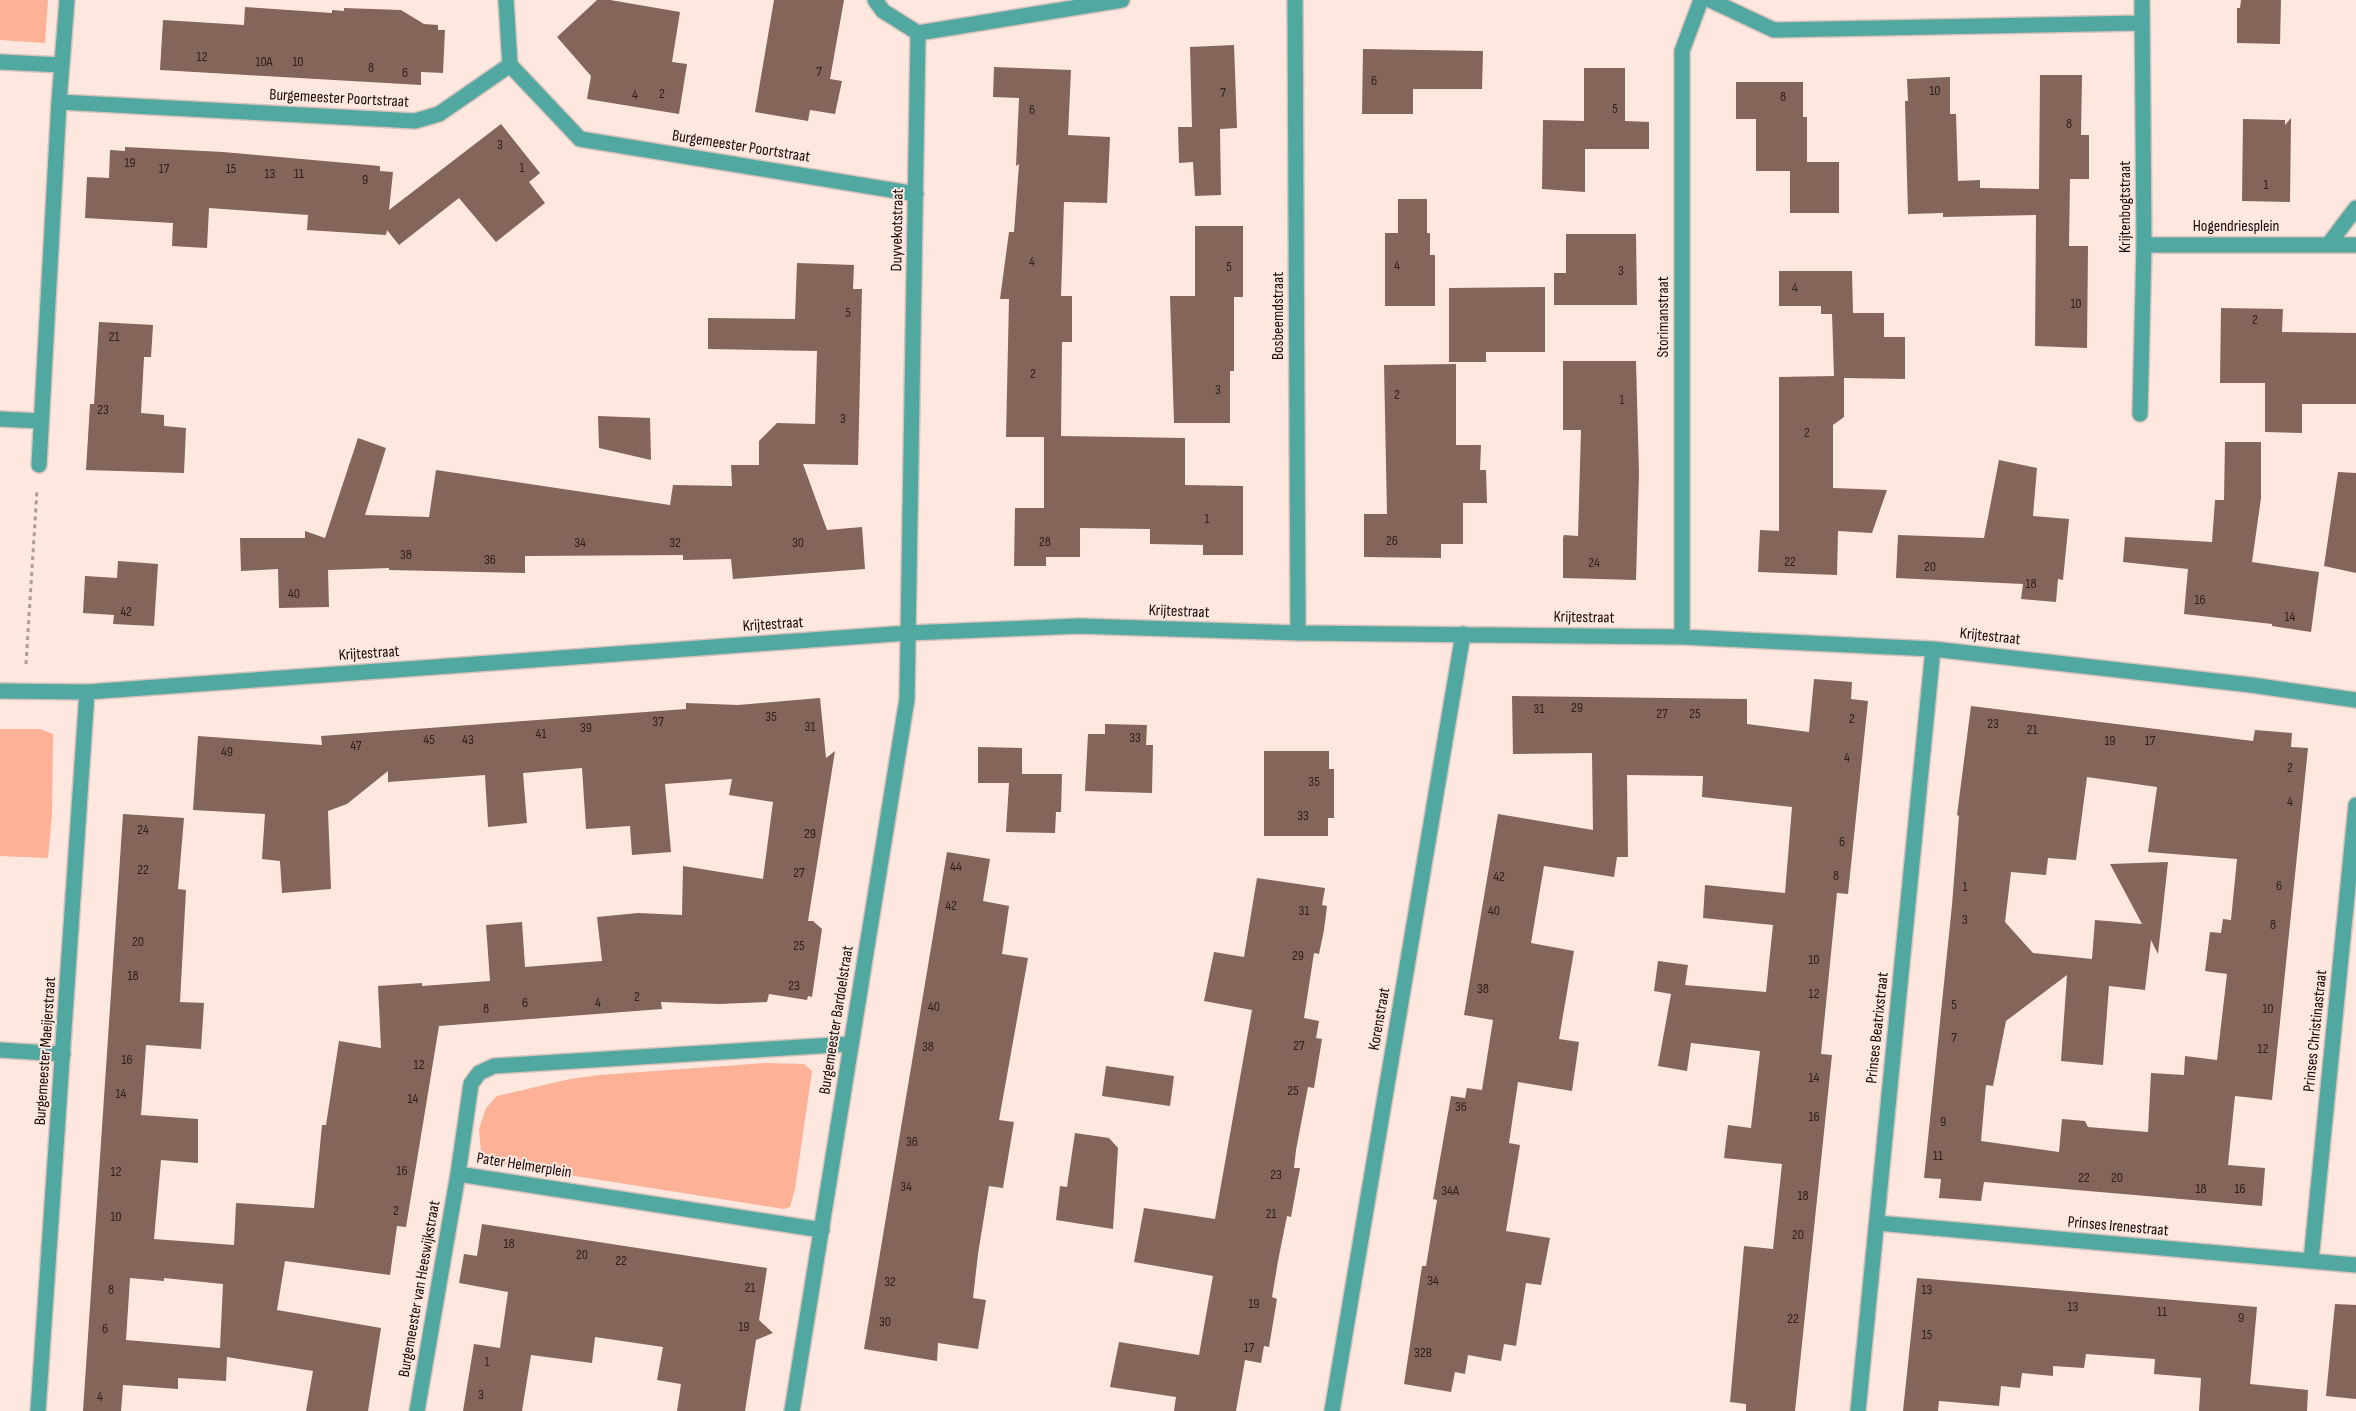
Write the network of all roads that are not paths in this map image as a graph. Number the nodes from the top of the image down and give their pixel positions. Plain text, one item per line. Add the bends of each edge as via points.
1 (67, 0) edge
2 (506, 0) edge
3 (875, 0) edge
4 (1122, 0) edge
5 (1295, 0) edge
6 (1701, 0) edge
7 (1710, 0) edge
8 (2142, 0) edge
9 (2141, 23) junction
10 (918, 33) junction
11 (0, 62) edge
12 (62, 65) junction
13 (510, 65) junction
14 (59, 102) junction
15 (916, 194) junction
16 (2356, 208) edge
17 (2144, 244) junction
18 (2328, 245) junction
19 (2356, 245) edge
20 (2140, 414) dead end
21 (0, 419) edge
22 (40, 422) junction
23 (39, 465) road end
24 (908, 633) junction
25 (1298, 633) junction
26 (1463, 634) junction
27 (1682, 637) junction
28 (1934, 648) junction
29 (0, 691) edge
30 (87, 692) junction
31 (2356, 700) edge
32 (2356, 805) edge
33 (850, 1044) junction
34 (0, 1050) edge
35 (64, 1054) junction
36 (458, 1174) junction
37 (1877, 1223) junction
38 (822, 1230) junction
39 (2311, 1261) junction
40 (2356, 1265) edge
41 (38, 1411) edge
42 (417, 1411) edge
43 (792, 1411) edge
44 (1332, 1411) edge
45 (1858, 1411) edge

1 - 12 street
2 - 13 street
3 - 10 street via 883,11
4 - 10 street
5 - 25 street, Bosbeemdstraat
6 - 27 street, Storimanstraat via 1682,51
7 - 9 street via 1774,30
8 - 9 street, Krijtenbogtstraat
9 - 17 street, Krijtenbogtstraat
10 - 15 street, Duyvekotstraat
11 - 12 street
12 - 14 street
13 - 14 street, Burgemeester Poortstraat via 440,114 415,121
13 - 15 street, Burgemeester Poortstraat via 580,139
14 - 22 street
15 - 24 street, Duyvekotstraat
16 - 18 street
17 - 18 street, Hogendriesplein
17 - 20 street, Krijtenbogtstraat
18 - 19 street, Hogendriesplein
21 - 22 street
22 - 23 street
24 - 25 street, Krijtestraat via 1079,626
24 - 30 street, Krijtestraat
24 - 33 street, Burgemeester Bardoelstraat via 907,700
25 - 26 street, Krijtestraat
26 - 27 street, Krijtestraat
26 - 44 street, Korenstraat
27 - 28 street, Krijtestraat
28 - 31 street, Krijtestraat
28 - 37 street, Prinses Beatrixstraat
29 - 30 street, Krijtestraat
30 - 35 street, Burgemeester Maeijerstraat
32 - 39 street, Prinses Christinastraat
33 - 36 street, Pater Helmerplein via 494,1066 479,1073 471,1084
33 - 38 street, Burgemeester Bardoelstraat
34 - 35 street
35 - 41 street, Burgemeester Maeijerstraat
36 - 38 street, Pater Helmerplein
36 - 42 street, Burgemeester van Heeswijkstraat
37 - 39 street, Prinses Irenestraat
37 - 45 street, Prinses Beatrixstraat
38 - 43 street, Burgemeester Bardoelstraat
39 - 40 street, Prinses Irenestraat

